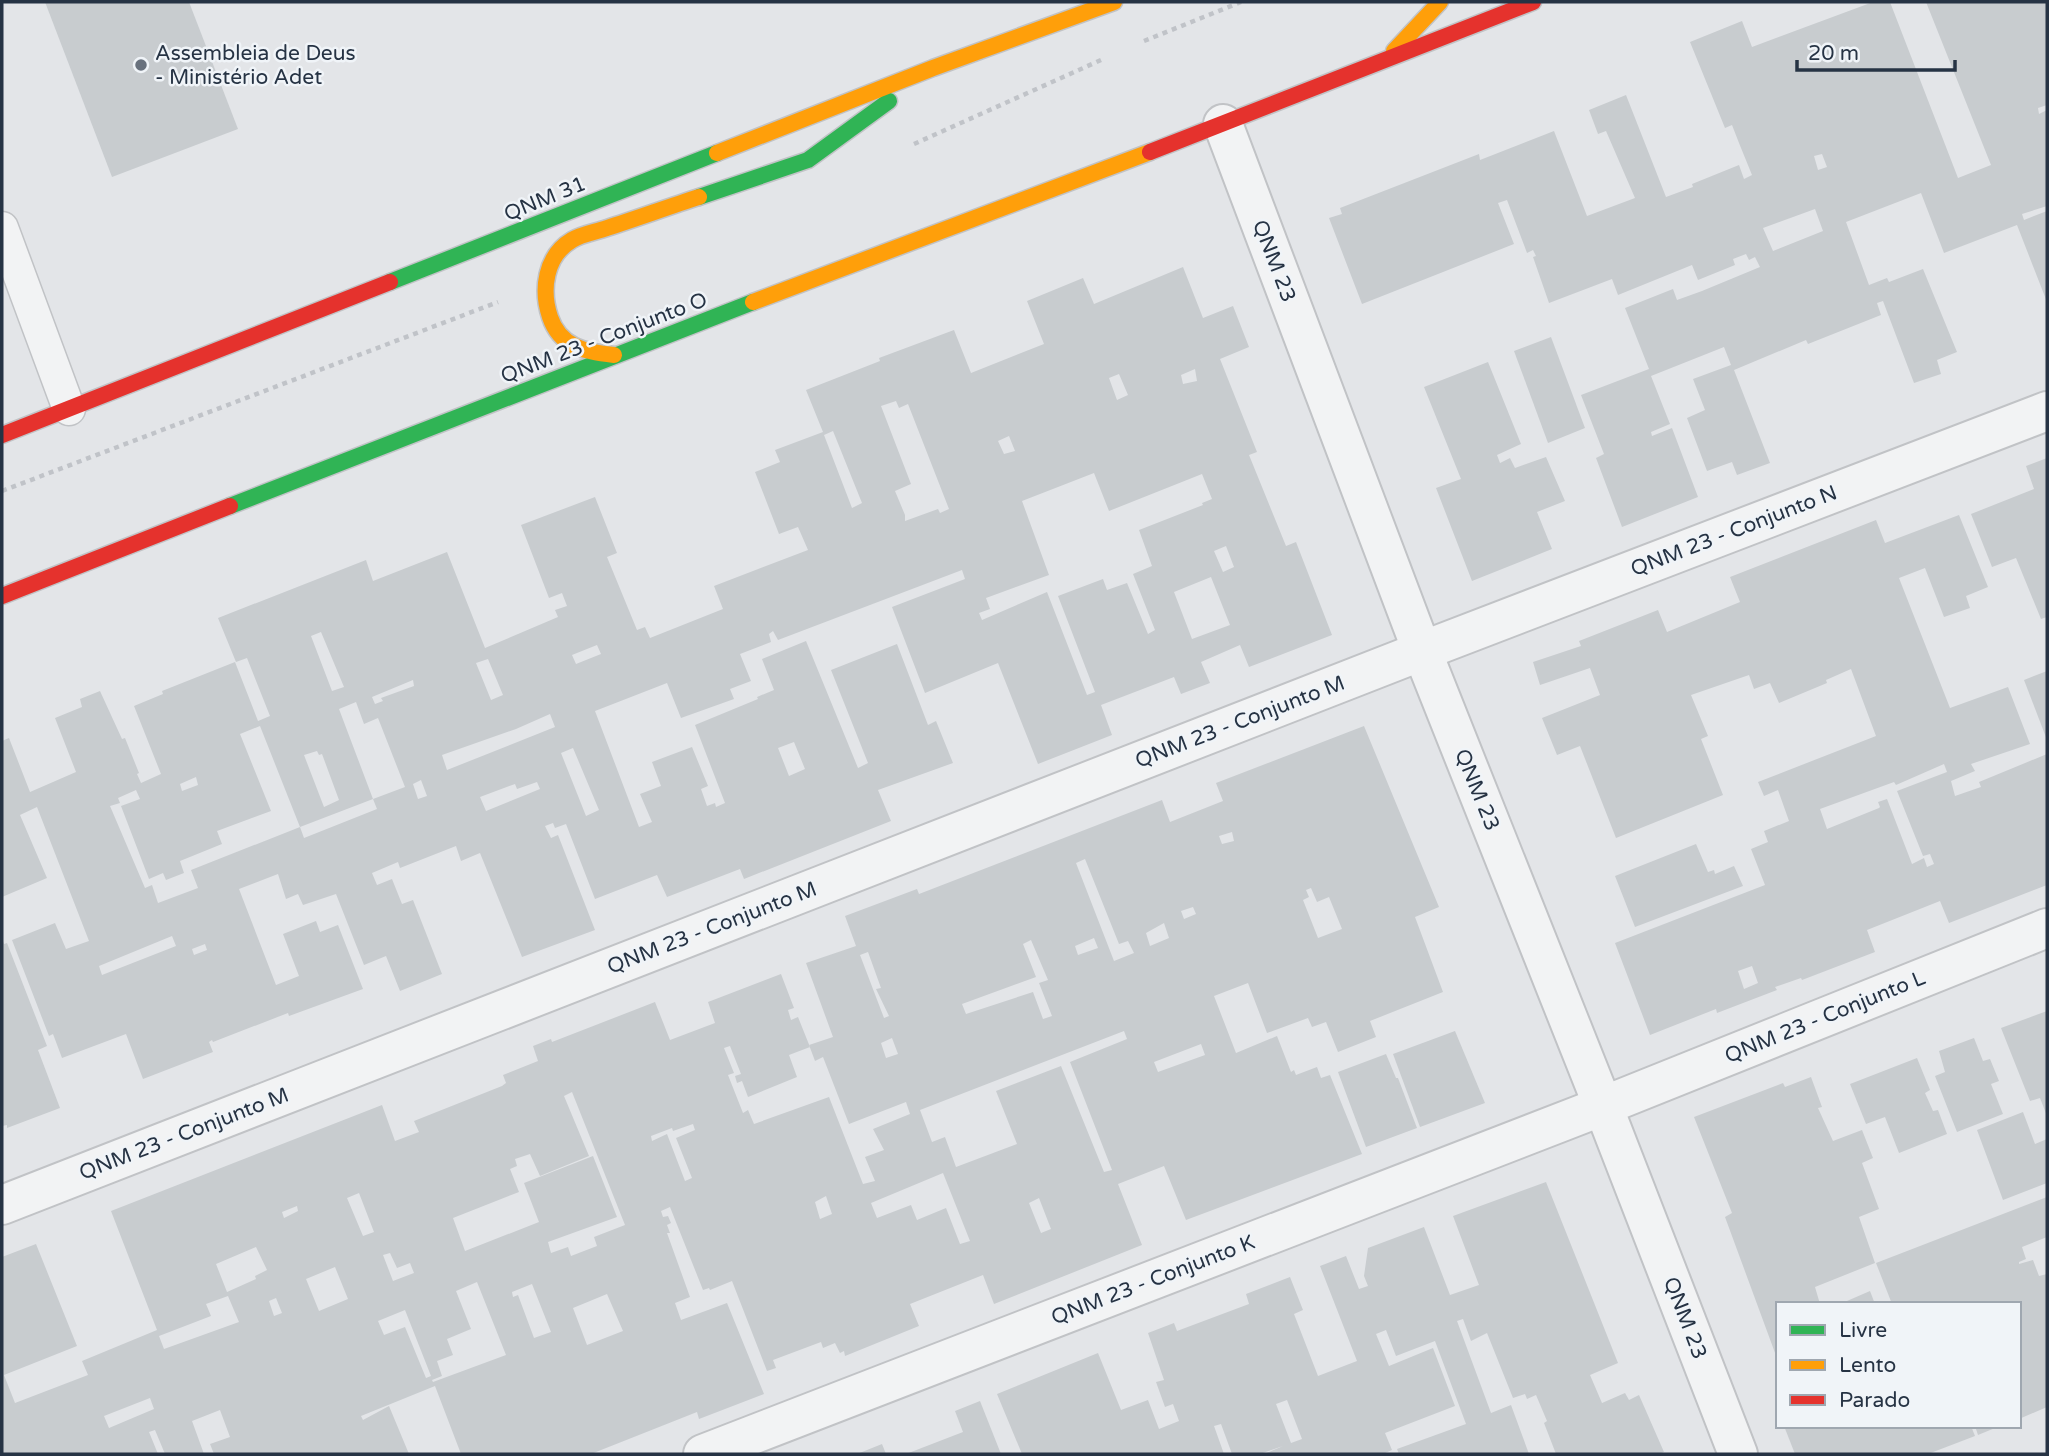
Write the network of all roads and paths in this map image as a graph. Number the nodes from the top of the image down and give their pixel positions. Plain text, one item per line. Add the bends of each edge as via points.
1 (1440, 2) edge
2 (1533, 2) edge
3 (1110, 4) edge
4 (1385, 60) junction
5 (933, 68) junction
6 (1223, 124) junction
7 (2, 228) edge
8 (614, 355) junction
9 (69, 409) junction
10 (2047, 411) edge
11 (2, 435) edge
12 (2, 596) edge
13 (1422, 651) junction
14 (2047, 928) edge
15 (1603, 1106) junction
16 (2, 1205) edge
17 (703, 1454) edge
18 (1738, 1454) edge

1 - 4 main road
2 - 4 main road, QNM 23 - Conjunto O
3 - 5 main road, QNM 31
4 - 6 main road, QNM 23 - Conjunto O
5 - 8 main road via 808,160 572,240 557,252 544,285 545,303 561,338 584,352
5 - 9 main road, QNM 31
6 - 8 main road, QNM 23 - Conjunto O
6 - 13 street, QNM 23
7 - 9 lane
8 - 12 main road, QNM 23 - Conjunto O
9 - 11 main road, QNM 31
10 - 13 street, QNM 23 - Conjunto N
13 - 15 street, QNM 23
13 - 16 street, QNM 23 - Conjunto M
14 - 15 street, QNM 23 - Conjunto L
15 - 17 street, QNM 23 - Conjunto K
15 - 18 street, QNM 23

